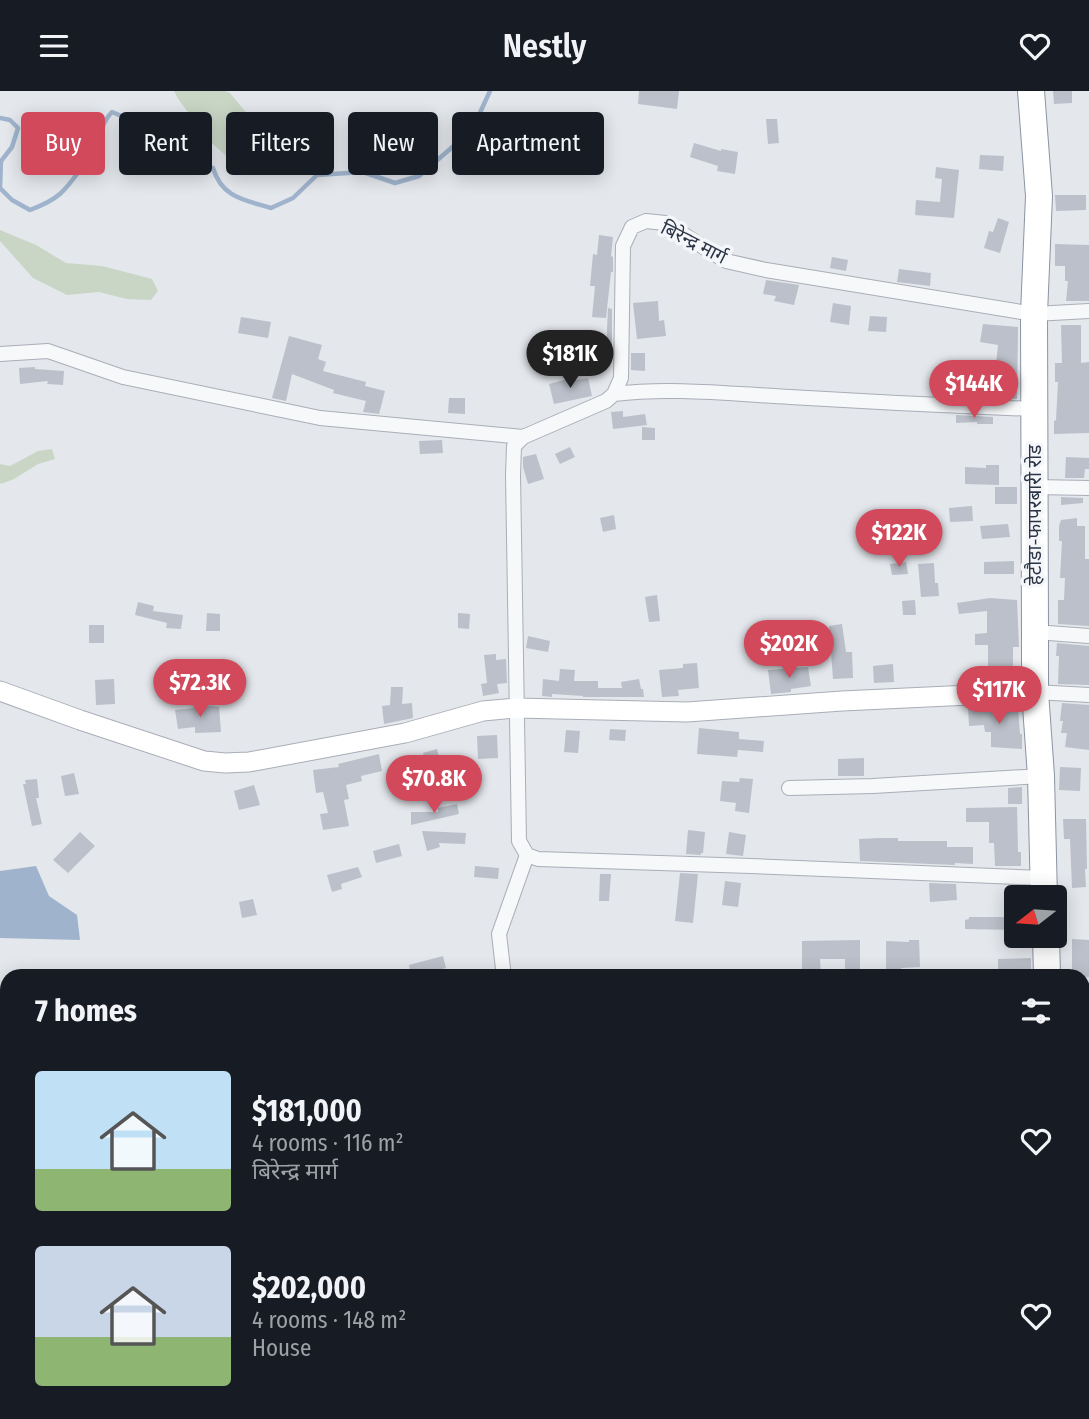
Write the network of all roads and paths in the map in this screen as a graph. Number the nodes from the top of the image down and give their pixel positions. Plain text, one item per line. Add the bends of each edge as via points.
1 (1031, 91) edge
2 (1089, 311) edge
3 (1034, 314) junction
4 (0, 354) edge
5 (614, 394) junction
6 (1034, 409) junction
7 (523, 436) junction
8 (1034, 487) junction
9 (1089, 488) edge
10 (1035, 632) junction
11 (1089, 636) edge
12 (0, 691) edge
13 (1035, 692) junction
14 (1089, 695) edge
15 (516, 708) junction
16 (1041, 776) junction
17 (789, 788) dead end
18 (527, 855) junction
19 (1004, 885) edge
20 (1043, 885) edge
21 (1046, 949) edge
22 (504, 969) edge
23 (1047, 969) edge

1 - 3 highway, हेटौडा-फापरबारी रोड via 1039,196
2 - 3 street, बिरेन्द्र मार्ग
3 - 5 street, बिरेन्द्र मार्ग via 726,261 665,223 646,221 632,227 623,246 621,378
3 - 6 highway, हेटौडा-फापरबारी रोड
4 - 7 street via 48,351 123,377 320,418
5 - 6 street via 694,391
5 - 7 street
6 - 8 highway, हेटौडा-फापरबारी रोड
7 - 15 street via 514,446 513,475
8 - 9 street
8 - 10 highway, हेटौडा-फापरबारी रोड
10 - 11 street
10 - 13 highway, हेटौडा-फापरबारी रोड
12 - 15 main road via 204,761 225,763 405,733 483,711
13 - 14 street
13 - 15 main road via 687,712
13 - 16 highway, हेटौडा-फापरबारी रोड
15 - 18 street via 519,841
16 - 17 street
16 - 20 highway, हेटौडा-फापरबारी रोड
18 - 19 street
18 - 22 street via 499,934
21 - 23 highway

